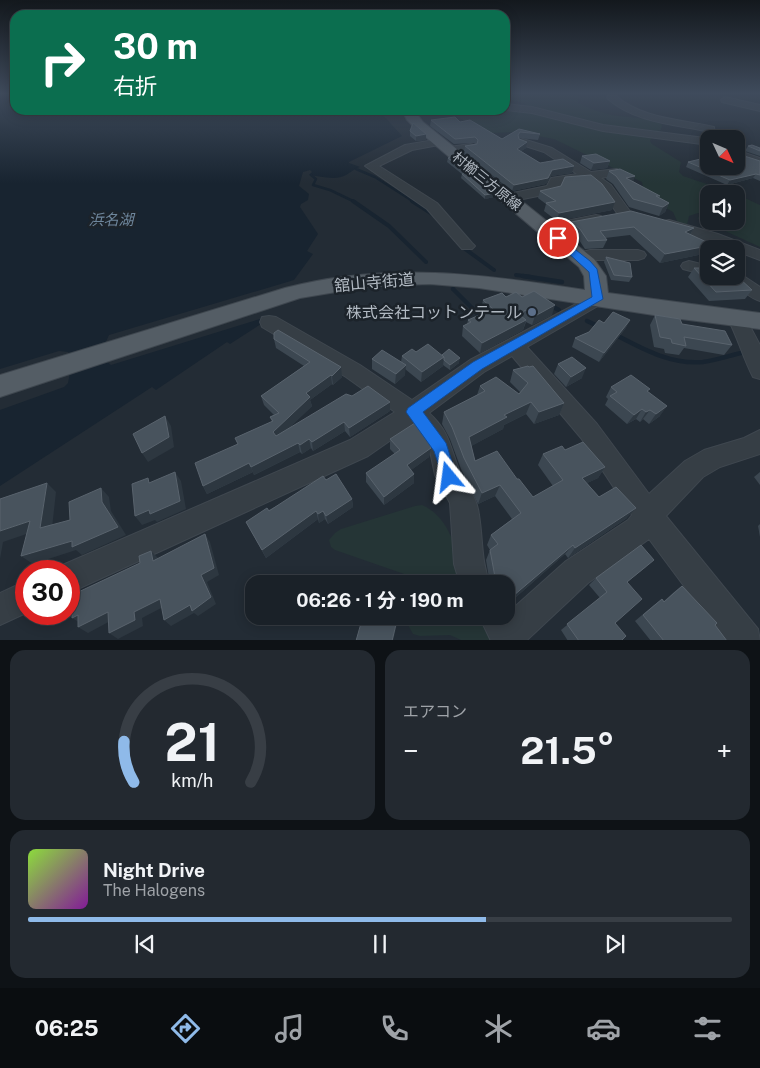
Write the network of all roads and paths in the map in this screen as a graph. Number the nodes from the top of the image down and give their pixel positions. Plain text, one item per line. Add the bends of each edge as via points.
1 (418, 124) edge
2 (587, 124) edge
3 (683, 124) edge
4 (710, 130) edge
5 (700, 139) edge
6 (523, 142) edge
7 (445, 146) junction
8 (470, 147) edge
9 (745, 156) edge
10 (760, 162) edge
11 (613, 172) edge
12 (591, 176) junction
13 (508, 198) junction
14 (631, 215) joint
15 (655, 220) edge
16 (546, 229) junction
17 (468, 246) dead end
18 (760, 255) edge
19 (638, 256) dead end
20 (581, 258) junction
21 (689, 266) dead end
22 (700, 269) edge
23 (745, 285) edge
24 (760, 295) edge
25 (597, 299) junction
26 (737, 319) junction
27 (760, 321) edge
28 (269, 322) dead end
29 (515, 346) junction
30 (760, 371) edge
31 (0, 386) edge
32 (413, 412) junction
33 (759, 442) edge
34 (649, 516) junction
35 (80, 573) edge
36 (472, 575) edge
37 (15, 602) edge
38 (0, 608) edge
39 (504, 630) edge
40 (746, 640) edge

1 - 7 main road, 村櫛三方原線
2 - 5 street
3 - 4 street
6 - 12 street via 548,150
7 - 8 street
7 - 13 main road, 村櫛三方原線
7 - 17 street via 409,147 371,166 436,210
9 - 10 street
11 - 12 street
12 - 13 street via 559,179 553,189
12 - 14 street via 606,188 614,202
13 - 16 main road, 村櫛三方原線
14 - 16 street
15 - 18 street
16 - 20 main road, 村櫛三方原線
19 - 20 street via 590,255
20 - 25 main road, 村櫛三方原線 via 594,271
21 - 22 street
23 - 24 street
25 - 26 main road, 舘山寺街道
25 - 29 street
25 - 31 main road, 舘山寺街道 via 460,280 400,278 357,281 286,295
26 - 27 main road, 舘山寺街道
26 - 30 street
28 - 32 street via 353,371
29 - 32 street via 468,372
29 - 34 street via 589,431
32 - 35 street via 352,451
32 - 36 street via 441,448 449,477 462,498 467,561
33 - 34 street via 703,463 662,499
34 - 39 street via 638,530 577,572 522,622
34 - 40 street
37 - 38 street

